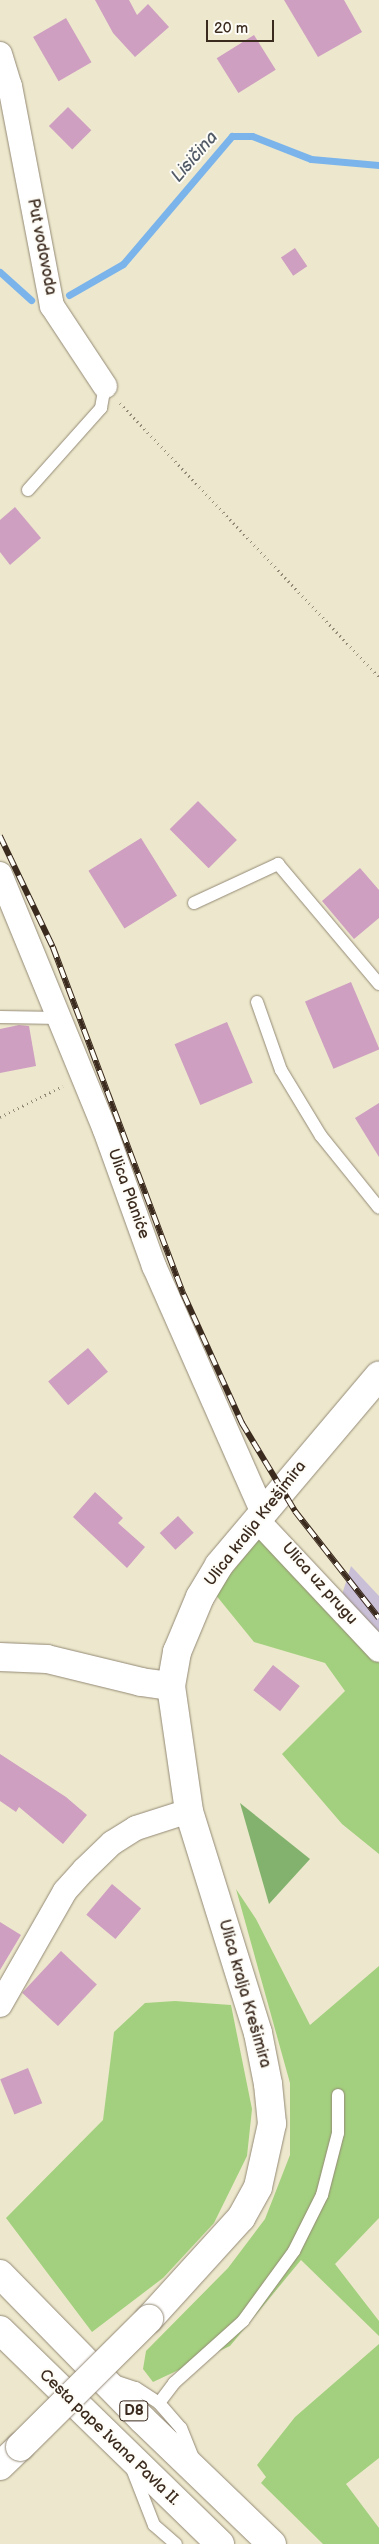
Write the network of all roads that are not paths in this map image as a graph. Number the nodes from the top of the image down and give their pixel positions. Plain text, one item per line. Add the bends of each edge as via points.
1 (0, 54) edge
2 (105, 386) joint
3 (28, 490) dead end
4 (0, 874) edge
5 (194, 903) dead end
6 (379, 984) edge
7 (257, 1002) dead end
8 (0, 1017) edge
9 (60, 1018) junction
10 (379, 1208) edge
11 (379, 1376) edge
12 (259, 1515) junction
13 (379, 1650) edge
14 (0, 1658) edge
15 (171, 1686) junction
16 (189, 1811) junction
17 (0, 2005) edge
18 (338, 2095) dead end
19 (0, 2274) edge
20 (0, 2330) edge
21 (100, 2377) junction
22 (159, 2403) junction
23 (129, 2459) junction
24 (0, 2466) edge
25 (196, 2471) junction
26 (176, 2544) edge
27 (220, 2544) edge
28 (272, 2544) edge

1 - 2 street, Put vodovoda via 10,86 52,306
2 - 3 lane via 101,408
4 - 9 street, Ulica Planiće
5 - 6 lane via 278,864
7 - 10 lane via 286,1078 321,1136
8 - 9 lane
9 - 12 street, Ulica Planiće via 184,1337
11 - 12 street, Ulica kralja Krešimira
12 - 13 street, Ulica uz prugu
12 - 15 street, Ulica kralja Krešimira via 219,1565 200,1597 177,1652
14 - 15 street via 47,1659
15 - 16 street, Ulica kralja Krešimira
16 - 17 street via 136,1828 112,1842 84,1870 65,1891
16 - 24 street, Ulica kralja Krešimira, bridge via 258,2034 268,2084 272,2124 258,2187 242,2218 148,2320
18 - 22 lane via 338,2133 322,2195 294,2251 243,2321 174,2383
19 - 21 street, D8
20 - 23 street, Cesta pape Ivana Pavla II. / D8
21 - 22 lane via 136,2388
21 - 25 street, D8
22 - 25 lane via 181,2428
23 - 26 lane via 154,2525
23 - 27 street, Cesta pape Ivana Pavla II. / D8
25 - 28 street, D8

